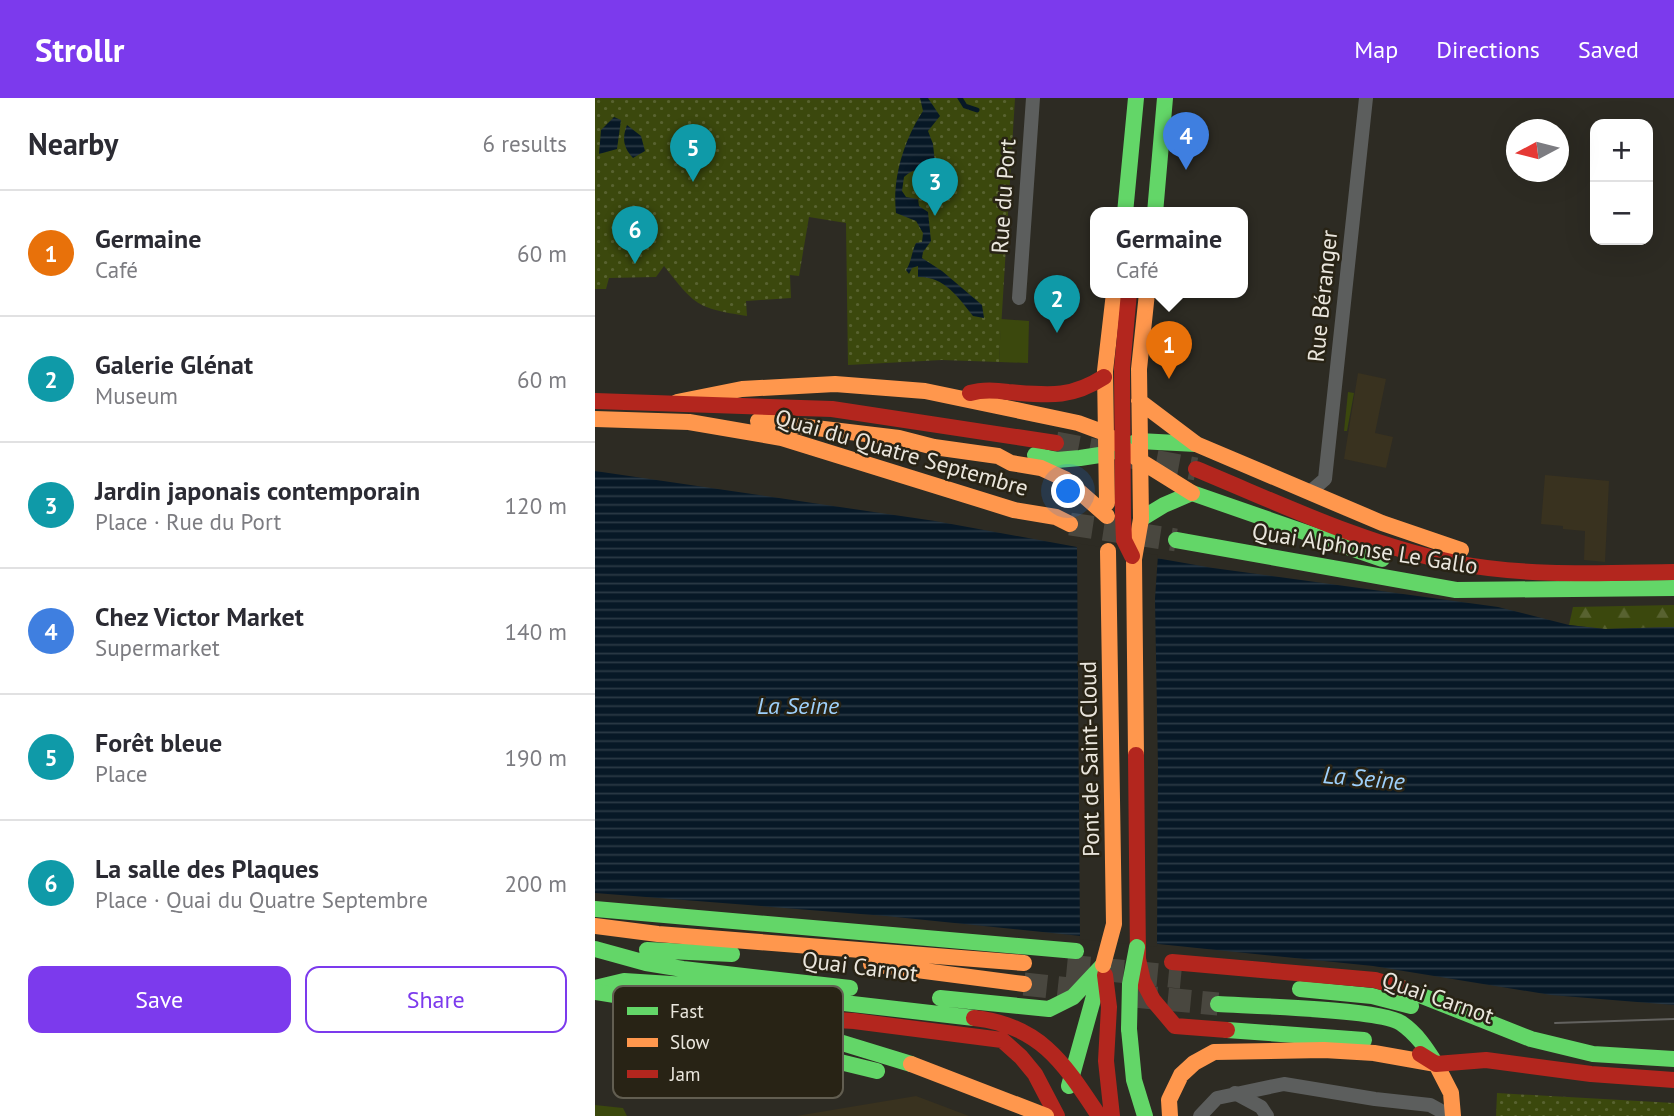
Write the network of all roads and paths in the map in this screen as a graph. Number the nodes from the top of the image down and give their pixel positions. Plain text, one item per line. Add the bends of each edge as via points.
1 (1033, 98) edge
2 (1136, 98) edge
3 (1165, 98) edge
4 (1366, 98) edge
5 (1126, 207) edge
6 (1155, 207) edge
7 (1019, 298) dead end
8 (1113, 298) edge
9 (1129, 298) edge
10 (1146, 298) edge
11 (1104, 377) junction
12 (958, 398) junction
13 (595, 401) edge
14 (1139, 401) junction
15 (677, 402) junction
16 (595, 419) edge
17 (689, 422) junction
18 (1104, 433) junction
19 (1139, 441) junction
20 (1056, 443) tunnel mouth
21 (1190, 444) junction
22 (1122, 448) junction
23 (1106, 454) junction
24 (998, 456) junction
25 (1139, 460) junction
26 (1196, 469) tunnel mouth
27 (1170, 480) junction
28 (1310, 492) junction
29 (1192, 493) junction
30 (1107, 516) junction
31 (1141, 519) junction
32 (1070, 524) tunnel mouth
33 (1176, 540) tunnel mouth
34 (1134, 559) junction
35 (1525, 572) junction
36 (1674, 572) edge
37 (1674, 588) edge
38 (1533, 591) junction
39 (595, 909) edge
40 (595, 926) edge
41 (595, 943) edge
42 (1137, 947) junction
43 (595, 950) edge
44 (1076, 951) tunnel mouth
45 (595, 959) edge
46 (1172, 962) tunnel mouth
47 (646, 963) junction
48 (1103, 965) junction
49 (1067, 966) tunnel mouth
50 (1181, 978) tunnel mouth
51 (1024, 984) tunnel mouth
52 (696, 986) edge
53 (834, 986) edge
54 (843, 987) edge
55 (595, 990) edge
56 (613, 993) edge
57 (613, 993) edge
58 (843, 1003) edge
59 (1218, 1004) tunnel mouth
60 (843, 1020) edge
61 (843, 1043) edge
62 (1674, 1059) edge
63 (843, 1062) edge
64 (1436, 1063) junction
65 (1591, 1074) junction
66 (1072, 1077) junction
67 (895, 1078) dead end
68 (1674, 1080) edge
69 (1235, 1093) junction
70 (1046, 1116) edge
71 (1058, 1116) edge
72 (1099, 1116) edge
73 (1112, 1116) edge
74 (1145, 1116) edge
75 (1170, 1116) edge
76 (1200, 1116) edge
77 (1267, 1116) edge
78 (1452, 1116) edge

1 - 7 street, Rue du Port
2 - 5 main road
3 - 6 main road
4 - 28 street, Rue Béranger via 1325,479
8 - 11 main road, Pont de Saint-Cloud
9 - 22 main road
10 - 14 main road
11 - 12 main road via 1074,394 989,389
11 - 18 main road, Pont de Saint-Cloud
12 - 15 main road via 835,384 742,389
12 - 18 main road via 1078,423
13 - 15 main road, Quai du Quatre Septembre
14 - 19 main road
14 - 21 main road
15 - 20 main road, Quai du Quatre Septembre via 832,409
16 - 17 main road, Quai du Quatre Septembre
17 - 24 main road via 781,423
17 - 32 main road, Quai du Quatre Septembre via 782,438
18 - 22 main road
18 - 23 main road, Pont de Saint-Cloud
19 - 21 main road
19 - 22 main road
19 - 25 main road
21 - 27 main road via 1167,462
21 - 28 main road
22 - 23 main road
22 - 25 main road
22 - 34 main road via 1124,540
23 - 24 main road via 1058,460 1012,452
23 - 30 main road, Pont de Saint-Cloud
24 - 30 main road via 1061,476
25 - 27 main road
25 - 31 main road
26 - 35 main road, Quai Alphonse Le Gallo via 1377,542 1457,563
27 - 29 main road
28 - 35 main road via 1382,523
29 - 31 main road
29 - 38 main road via 1372,557
30 - 48 main road, Pont de Saint-Cloud, bridge via 1114,924
31 - 34 main road
33 - 38 main road, Quai Alphonse Le Gallo via 1456,590
34 - 42 main road, Pont de Saint-Cloud
35 - 36 main road, Quai Alphonse Le Gallo
37 - 38 main road, Quai Alphonse Le Gallo
39 - 44 main road, Quai Carnot
40 - 49 main road, Quai Carnot
41 - 51 main road, Quai Carnot via 670,952 824,957
42 - 64 main road via 1145,988 1175,1026 1375,1040 1405,1046
42 - 74 main road, bridge via 1129,1029 1134,1080
43 - 47 main road, Quai Carnot
45 - 47 main road
46 - 62 main road, Quai Carnot via 1375,980 1531,1039 1593,1054
47 - 53 main road, Quai Carnot
48 - 54 main road, Quai Carnot via 1073,1000 1045,1010
48 - 66 main road, Pont de Saint-Cloud
48 - 73 main road
50 - 65 main road, Quai Carnot via 1372,996
52 - 55 main road, Quai Carnot via 624,981
55 - 56 main road, bridge
55 - 57 main road
58 - 66 main road, Quai Carnot via 985,1019 1015,1027 1037,1039
59 - 64 main road, Quai Carnot via 1367,1014 1398,1021 1420,1039
60 - 71 main road via 1002,1040 1039,1077
61 - 70 main road, bridge via 926,1069
63 - 67 main road, bridge
64 - 65 main road via 1486,1060
64 - 75 main road via 1324,1050 1214,1052 1181,1075 1169,1100
64 - 78 main road, Quai Carnot via 1451,1093
65 - 68 main road
66 - 71 main road, Pont de Saint-Cloud
66 - 72 main road, Quai Carnot
69 - 76 street via 1217,1098
69 - 77 street via 1261,1107
69 - 78 street via 1284,1084 1422,1103

